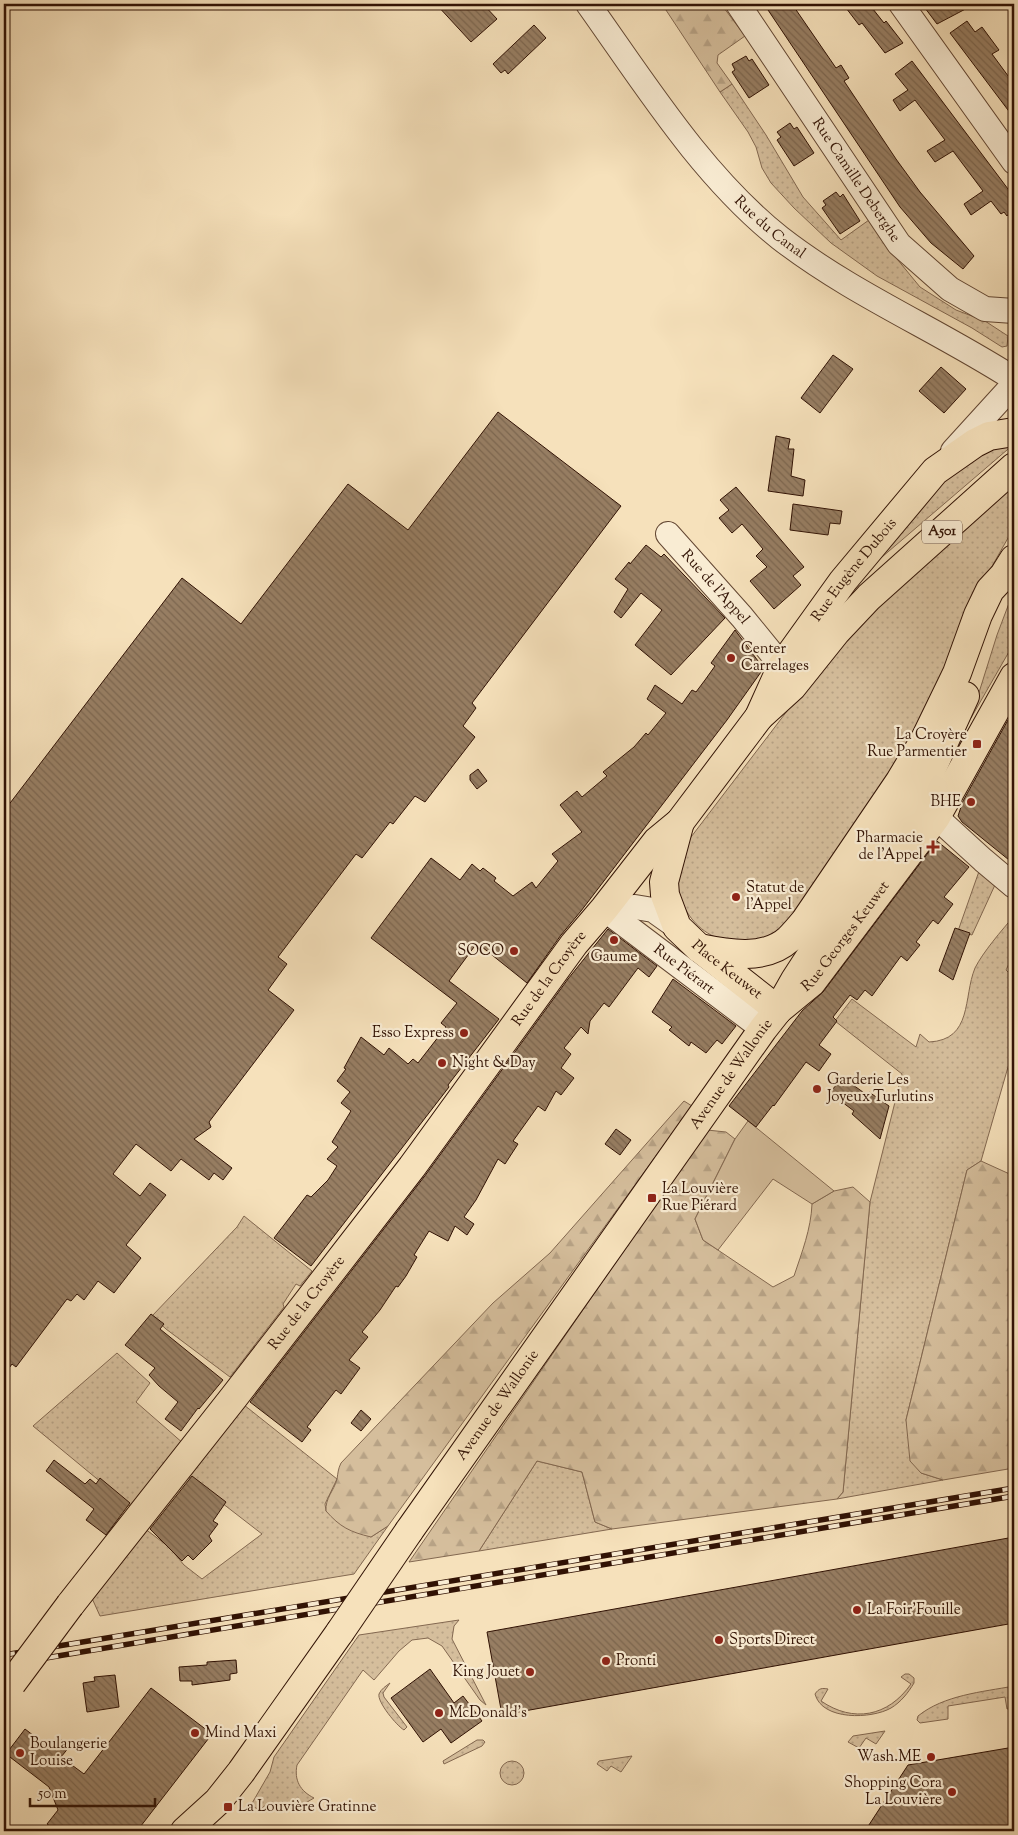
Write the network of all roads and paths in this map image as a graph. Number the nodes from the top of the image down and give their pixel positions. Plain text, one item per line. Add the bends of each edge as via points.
1 (588, 4) edge
2 (738, 4) edge
3 (901, 4) edge
4 (1014, 162) edge
5 (986, 308) junction
6 (1014, 311) edge
7 (1014, 327) edge
8 (1014, 379) edge
9 (1014, 384) edge
10 (1014, 432) edge
11 (1014, 467) edge
12 (935, 471) junction
13 (668, 534) dead end
14 (1009, 567) edge
15 (782, 666) junction
16 (964, 675) junction
17 (1014, 677) edge
18 (759, 717) junction
19 (936, 817) junction
20 (680, 822) junction
21 (1014, 886) edge
22 (604, 909) junction
23 (677, 927) junction
24 (699, 948) junction
25 (771, 1019) junction
26 (8, 1689) edge
27 (218, 1801) junction
28 (185, 1831) edge
29 (202, 1831) edge

1 - 8 street, Rue du Canal via 668,118 733,195 780,238 836,277
2 - 5 street, Rue Camille Deberghe via 899,244 950,289
3 - 4 street
5 - 6 street, Rue Camille Deberghe
5 - 7 street
9 - 12 street, Rue Eugène Dubois
10 - 12 main road via 975,442
11 - 18 main road, A501 via 869,597 792,687
12 - 15 main road, Rue Eugène Dubois via 843,581
13 - 15 street, Rue de l'Appel
14 - 16 main road
15 - 18 main road, Rue Eugène Dubois
16 - 24 main road via 900,781 810,914 788,940 772,949 742,955
16 - 25 main road via 949,735 924,786
17 - 19 main road, Rue Georges Keuwet
18 - 20 main road, Rue Eugène Dubois
19 - 21 street
19 - 25 main road, Rue Georges Keuwet via 811,983
20 - 22 main road, Rue Eugène Dubois via 657,841
20 - 23 main road, Place Keuwet via 664,882 664,895
22 - 23 street, Place Keuwet via 635,907 653,910
22 - 25 street, Rue Piérart
22 - 26 main road, Rue de la Croyère, bridge via 574,944 406,1175
23 - 24 main road, Place Keuwet
24 - 25 main road, Place Keuwet
25 - 27 main road, Avenue de Wallonie, bridge
27 - 28 main road, Avenue de Wallonie
27 - 29 main road, Avenue de Wallonie

